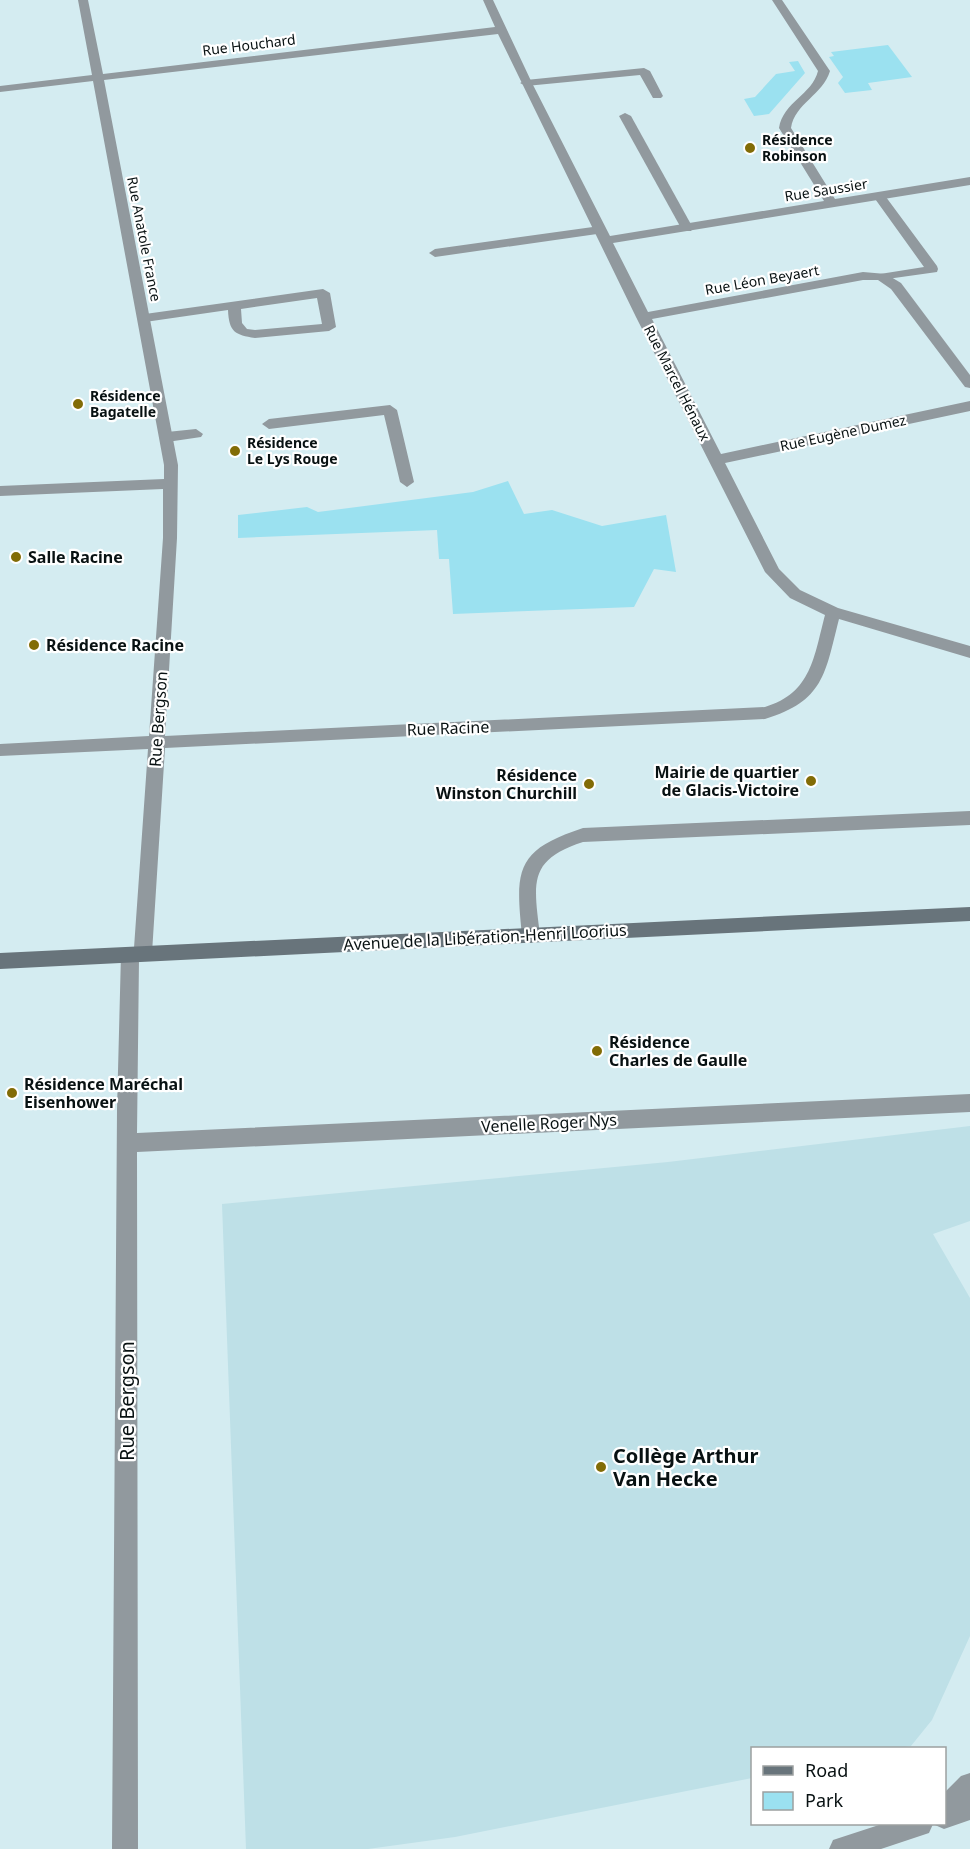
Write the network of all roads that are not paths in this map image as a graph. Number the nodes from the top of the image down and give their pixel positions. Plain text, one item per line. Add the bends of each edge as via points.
1 (83, 0) edge
2 (488, 0) edge
3 (777, 0) edge
4 (501, 30) junction
5 (98, 78) junction
6 (526, 83) junction
7 (0, 89) edge
8 (657, 96) dead end
9 (625, 116) dead end
10 (970, 181) edge
11 (879, 196) junction
12 (832, 204) junction
13 (687, 228) junction
14 (603, 235) junction
15 (435, 253) dead end
16 (885, 278) junction
17 (234, 305) junction
18 (644, 317) junction
19 (145, 318) junction
20 (970, 384) edge
21 (970, 406) edge
22 (269, 424) dead end
23 (196, 434) dead end
24 (167, 437) junction
25 (715, 460) junction
26 (407, 482) dead end
27 (172, 484) junction
28 (0, 491) edge
29 (834, 612) junction
30 (970, 652) edge
31 (157, 742) junction
32 (0, 750) edge
33 (970, 818) edge
34 (970, 914) edge
35 (531, 935) junction
36 (137, 954) junction
37 (0, 961) edge
38 (970, 1103) edge
39 (128, 1143) junction
40 (970, 1785) edge
41 (970, 1808) edge
42 (946, 1812) edge
43 (946, 1813) edge
44 (917, 1825) edge
45 (125, 1849) edge
46 (842, 1849) edge

1 - 5 street, Rue Anatole France
2 - 4 street, Rue Marcel Hénaux
3 - 12 street via 824,71 820,82 791,112 785,128
4 - 5 street, Rue Houchard
4 - 6 street, Rue Marcel Hénaux
5 - 7 street, Rue Houchard
5 - 19 street, Rue Anatole France
6 - 8 street via 644,70
6 - 14 street, Rue Marcel Hénaux
9 - 13 street
10 - 11 street, Rue Saussier
11 - 12 street, Rue Saussier
11 - 16 street, Rue Léon Beyaert via 932,268
12 - 13 street, Rue Saussier
13 - 14 street, Rue Saussier
14 - 15 street, Rue Saussier
14 - 18 street, Rue Marcel Hénaux
16 - 18 street, Rue Léon Beyaert via 862,276
16 - 20 street via 896,286
17 - 17 street via 323,293 329,327 243,332 235,324
17 - 19 street
18 - 25 street, Rue Marcel Hénaux
19 - 24 street, Rue Anatole France
21 - 25 street, Rue Eugène Dumez
22 - 26 street via 390,410
23 - 24 street
24 - 27 street, Rue Anatole France
25 - 29 street, Rue Marcel Hénaux via 773,572 795,594
27 - 28 street
27 - 31 street, Rue Bergson
29 - 30 street, Rue Marcel Hénaux
29 - 31 street, Rue Racine via 810,687 792,704 771,711
31 - 32 street, Rue Racine
31 - 36 street, Rue Bergson
33 - 35 street via 583,835 567,839 545,851 529,872 526,885
34 - 35 street, Avenue de la Libération-Henri Loorius
35 - 36 street, Avenue de la Libération-Henri Loorius
36 - 37 street, Avenue de la Libération-Henri Loorius
36 - 39 street, Rue Bergson
38 - 39 street, Venelle Roger Nys
39 - 45 street, Rue Bergson
40 - 42 street
41 - 43 street
44 - 46 street

